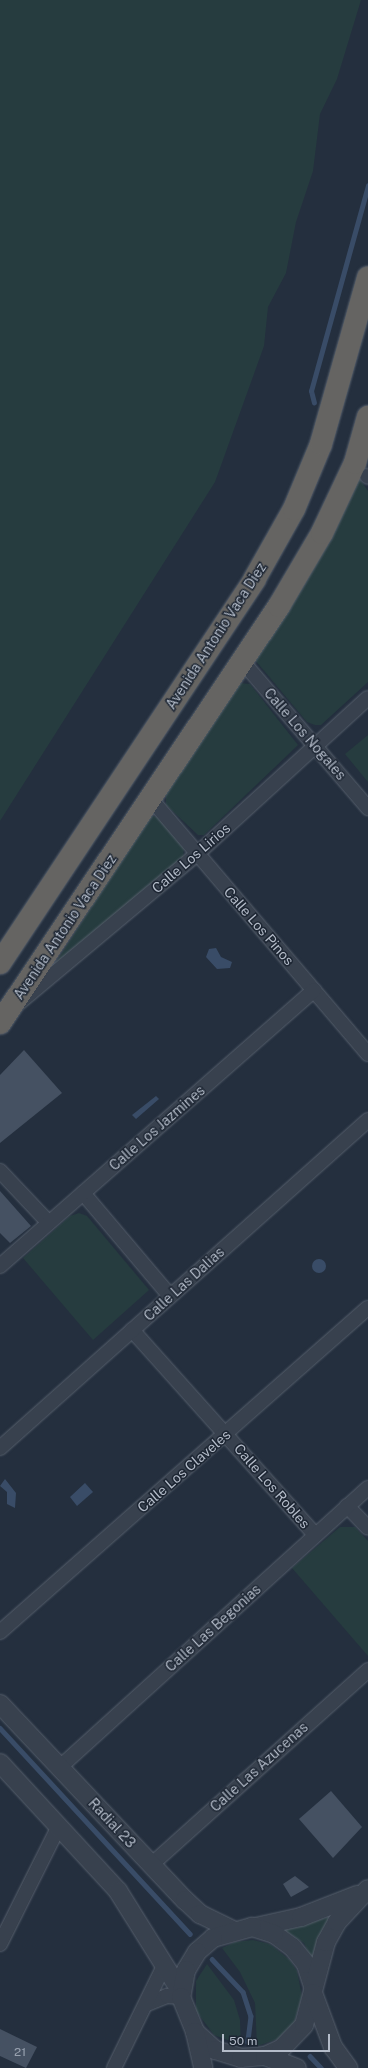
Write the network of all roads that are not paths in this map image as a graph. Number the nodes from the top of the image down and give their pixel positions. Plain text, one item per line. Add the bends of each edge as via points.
1 (368, 278) edge
2 (368, 417) edge
3 (242, 661) junction
4 (368, 698) edge
5 (316, 746) junction
6 (151, 799) junction
7 (368, 808) edge
8 (197, 854) junction
9 (0, 963) edge
10 (314, 990) junction
11 (4, 1017) edge
12 (368, 1054) edge
13 (368, 1120) edge
14 (0, 1171) edge
15 (83, 1193) junction
16 (49, 1223) junction
17 (0, 1266) edge
18 (170, 1296) junction
19 (368, 1308) edge
20 (132, 1330) junction
21 (226, 1434) junction
22 (0, 1448) edge
23 (368, 1488) edge
24 (348, 1506) junction
25 (368, 1528) edge
26 (315, 1535) junction
27 (0, 1632) edge
28 (368, 1670) edge
29 (0, 1704) edge
30 (0, 1763) edge
31 (59, 1768) junction
32 (59, 1826) junction
33 (155, 1861) junction
34 (368, 1889) edge
35 (252, 1927) junction
36 (233, 1930) junction
37 (0, 1944) edge
38 (164, 1966) junction
39 (313, 1989) junction
40 (181, 1994) junction
41 (147, 2004) junction
42 (195, 2032) junction
43 (265, 2056) junction
44 (235, 2063) edge
45 (114, 2068) edge
46 (204, 2068) edge
47 (297, 2068) edge
48 (348, 2068) edge

1 - 9 highway, Avenida Antonio Vaca Diez via 321,444 294,508 254,580
2 - 3 highway, Avenida Antonio Vaca Diez via 355,463 322,533
3 - 5 street, Calle Los Nogales
3 - 6 highway, Avenida Antonio Vaca Diez
4 - 5 street, Calle Los Lirios
5 - 7 street, Calle Los Nogales
5 - 8 street, Calle Los Lirios
6 - 8 street, Calle Los Pinos
6 - 11 highway, Avenida Antonio Vaca Diez
8 - 10 street, Calle Los Pinos
8 - 11 street, Calle Los Lirios
10 - 12 street, Calle Los Pinos
10 - 15 street, Calle Los Jazmines
13 - 18 street, Calle Las Dalias
14 - 16 street
15 - 16 street, Calle Los Jazmines
15 - 18 street
16 - 17 street, Calle Los Jazmines
18 - 20 street, Calle Las Dalias
19 - 21 street, Calle Los Claveles
20 - 21 street, Calle Los Robles
20 - 22 street, Calle Las Dalias
21 - 26 street, Calle Los Robles
21 - 27 street, Calle Los Claveles
23 - 24 street, Calle Las Begonias
24 - 25 street
24 - 26 street, Calle Las Begonias
26 - 31 street, Calle Las Begonias
28 - 33 street, Calle Las Azucenas
29 - 31 street, Radial 23
30 - 32 street
31 - 33 street, Radial 23
32 - 37 street
32 - 38 street via 118,1891
33 - 36 street, Radial 23 via 200,1914
34 - 35 street via 324,1910
34 - 39 street via 337,1922 326,1942
35 - 36 street
35 - 39 street via 274,1934 292,1947 306,1964
36 - 40 street via 213,1938 197,1952 186,1970
38 - 40 street
38 - 41 street
39 - 43 street via 306,2020 294,2038
39 - 48 street via 333,2047
40 - 41 street via 167,1996
40 - 42 street
41 - 45 street
42 - 44 street
42 - 46 street
43 - 44 street
43 - 47 street

